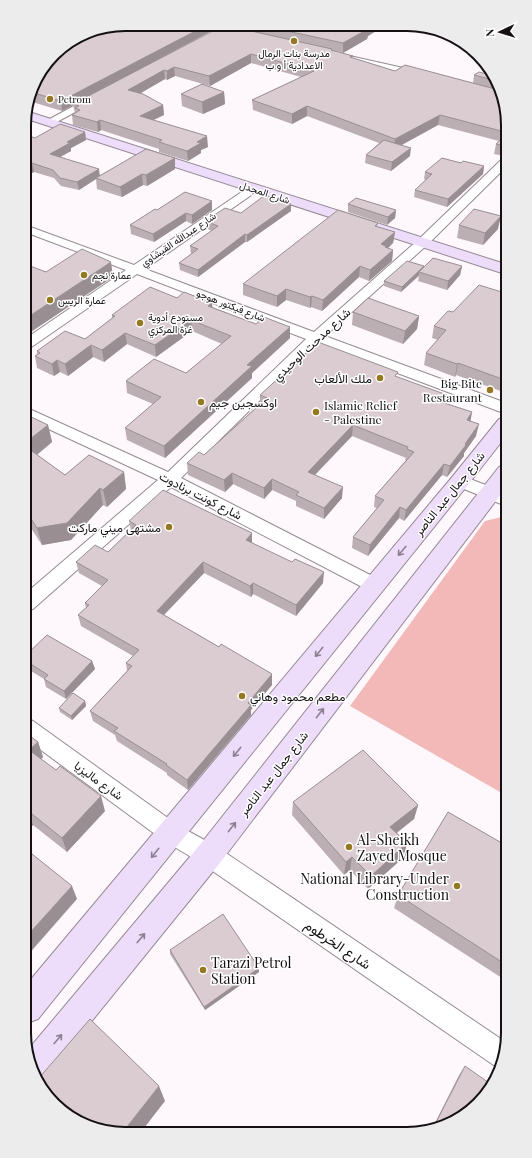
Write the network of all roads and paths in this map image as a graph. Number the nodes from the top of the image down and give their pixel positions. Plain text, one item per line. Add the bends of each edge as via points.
1 (220, 31) edge
2 (226, 31) edge
3 (252, 37) edge
4 (209, 38) edge
5 (328, 54) edge
6 (427, 77) edge
7 (106, 92) edge
8 (32, 116) edge
9 (51, 121) junction
10 (501, 166) edge
11 (253, 189) junction
12 (31, 230) edge
13 (422, 242) junction
14 (501, 268) edge
15 (135, 269) junction
16 (316, 337) junction
17 (31, 341) edge
18 (501, 407) edge
19 (31, 415) edge
20 (501, 429) edge
21 (170, 479) junction
22 (460, 481) junction
23 (498, 496) edge
24 (374, 585) junction
25 (31, 600) edge
26 (31, 731) edge
27 (171, 833) junction
28 (209, 855) junction
29 (31, 1003) edge
30 (499, 1053) edge
31 (37, 1065) edge

1 - 4 street
2 - 3 street
5 - 6 street
7 - 9 street
8 - 9 main road, شارع المجدل
9 - 11 main road, شارع المجدل
10 - 13 street, شارع مدحت الوحيدي
11 - 13 main road, شارع المجدل
11 - 15 street, شارع عبدالله القيشاوي
12 - 15 street, شارع فيكتور هوجو
13 - 14 main road, شارع المجدل
13 - 16 street, شارع مدحت الوحيدي
15 - 16 street, شارع فيكتور هوجو
15 - 17 street, شارع عبدالله القيشاوي
16 - 18 street, شارع فيكتور هوجو
16 - 21 street, شارع مدحت الوحيدي
19 - 21 street, شارع كونت برنادوت
20 - 22 main road, شارع جمال عبد الناصر
21 - 24 street, شارع كونت برنادوت
21 - 25 street, شارع مدحت الوحيدي
22 - 23 street
22 -> 24 main road, شارع جمال عبد الناصر
28 -> 23 main road, شارع جمال عبد الناصر
24 -> 27 main road, شارع جمال عبد الناصر
26 - 27 street, شارع ماليزيا
27 - 28 street, شارع الخرطوم
27 -> 29 main road, شارع جمال عبد الناصر
28 - 30 street, شارع الخرطوم
31 -> 28 main road, شارع جمال عبد الناصر

